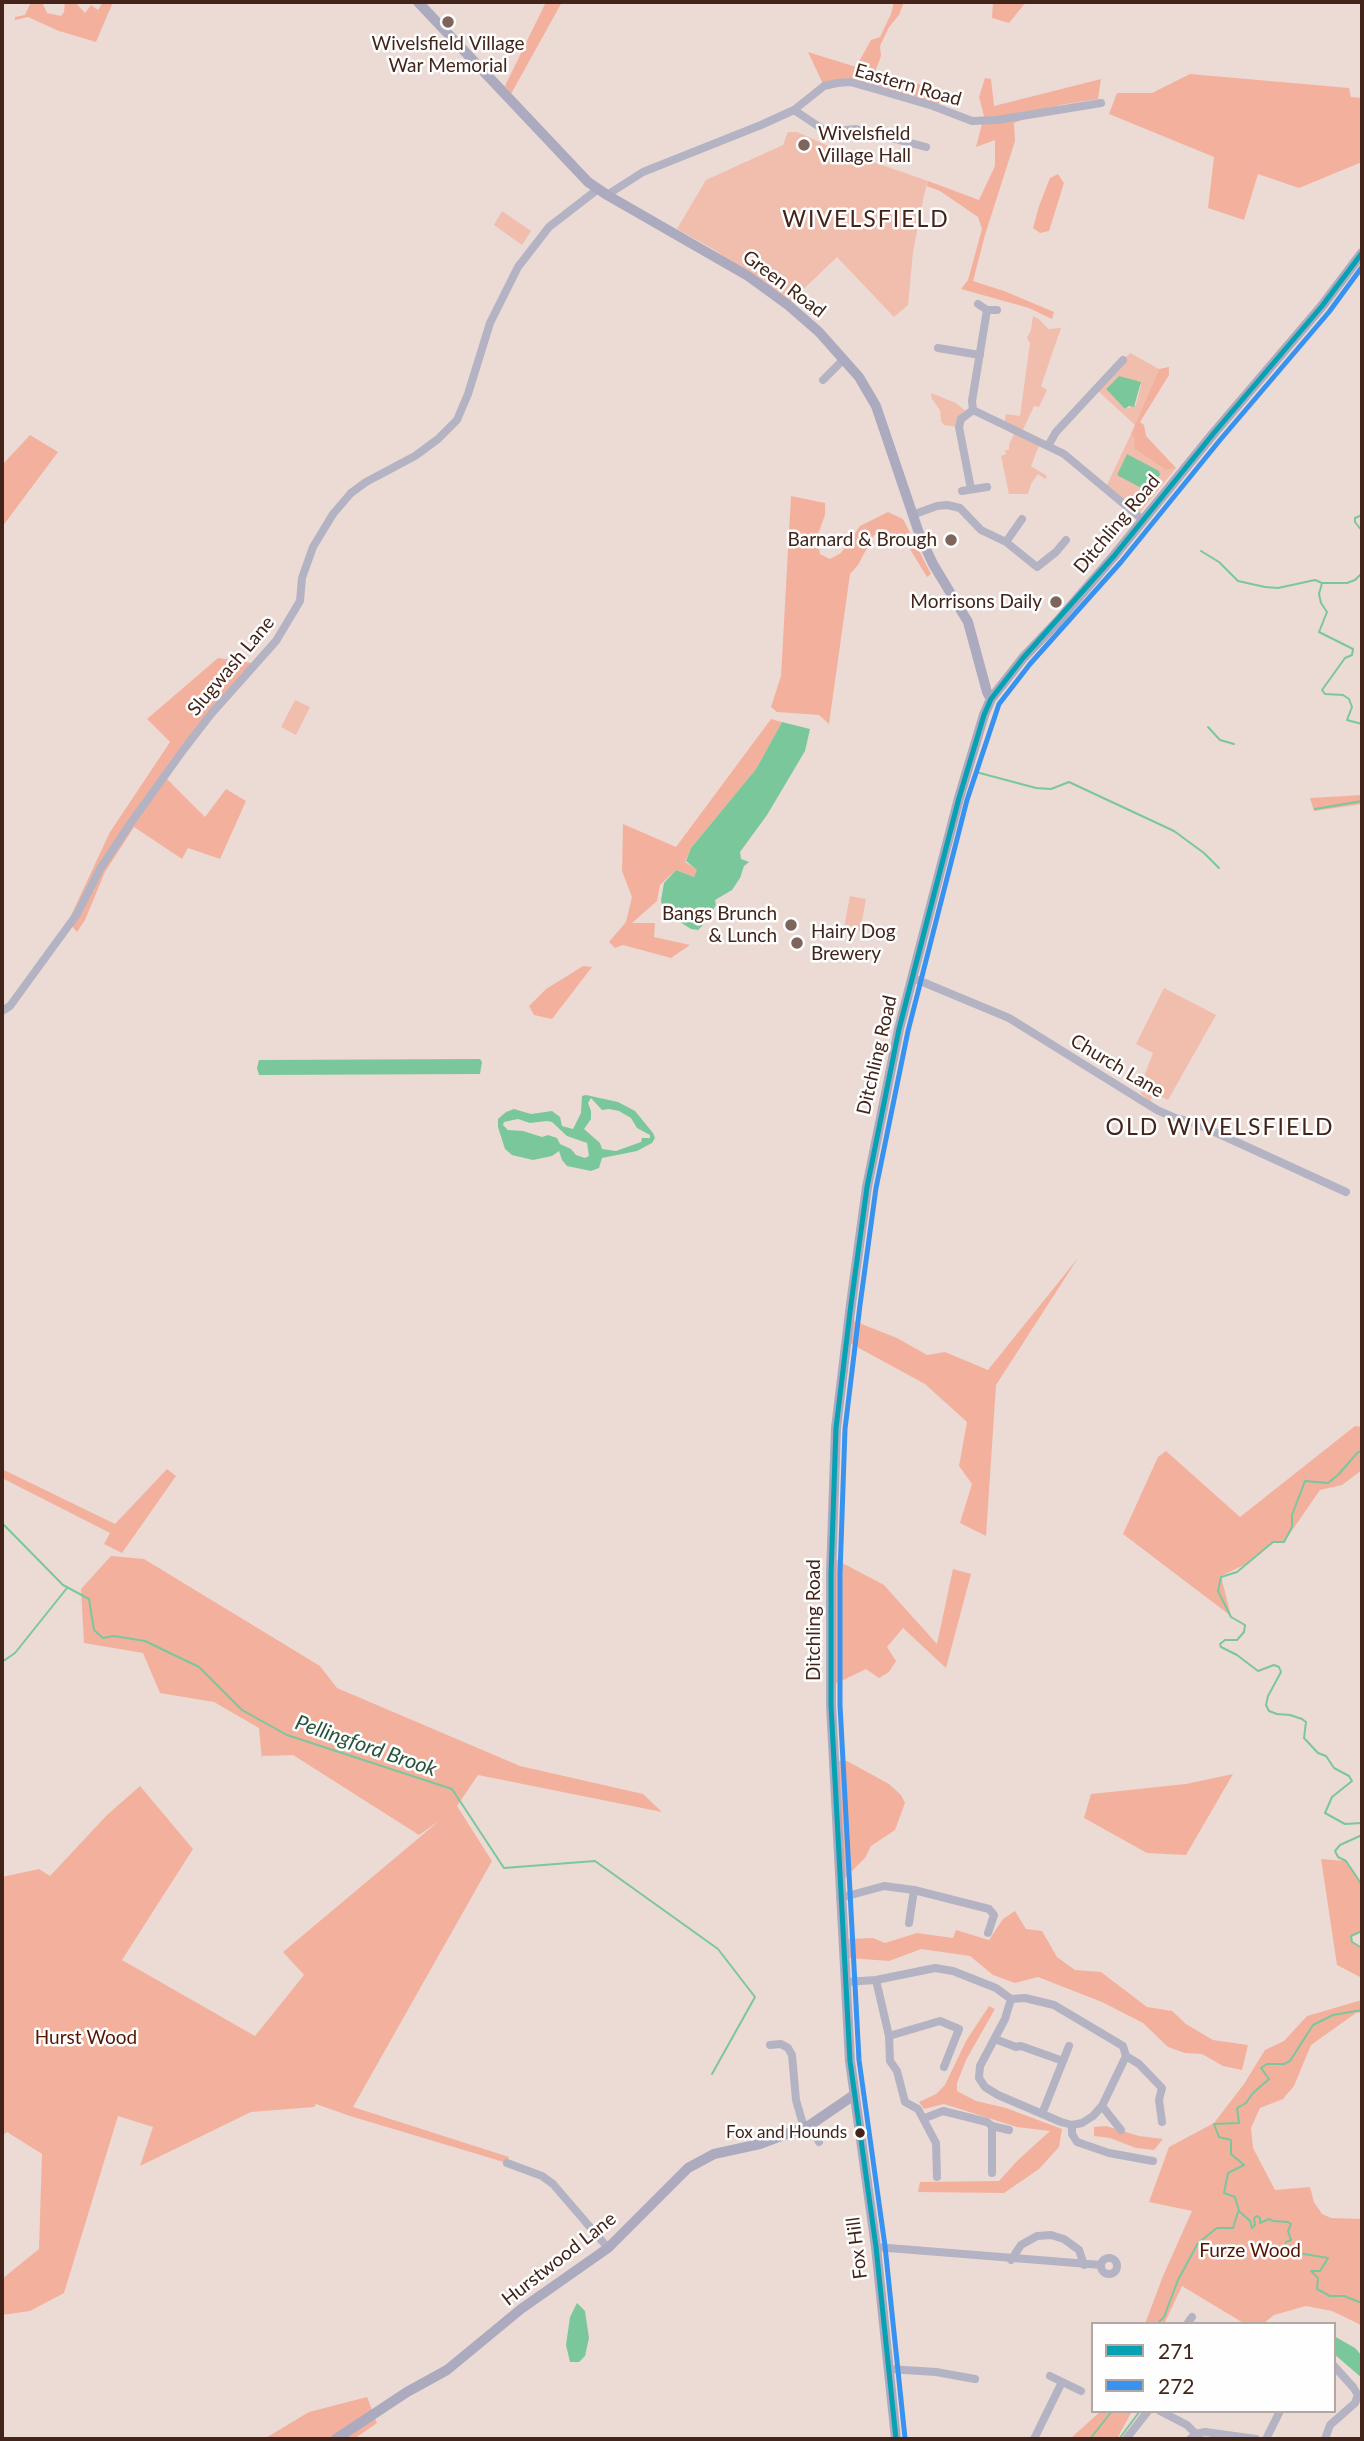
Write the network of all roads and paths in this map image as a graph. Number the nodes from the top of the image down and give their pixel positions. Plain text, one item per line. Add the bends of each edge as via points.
1 (418, 2) edge
2 (1101, 103) dead end
3 (794, 110) junction
4 (926, 147) dead end
5 (602, 192) junction
6 (1362, 253) edge
7 (978, 304) dead end
8 (987, 310) junction
9 (997, 310) dead end
10 (938, 348) dead end
11 (980, 355) junction
12 (844, 359) junction
13 (1116, 362) dead end
14 (822, 380) dead end
15 (973, 410) junction
16 (1048, 446) junction
17 (987, 487) dead end
18 (971, 489) junction
19 (961, 491) dead end
20 (912, 515) junction
21 (1022, 519) dead end
22 (1143, 520) junction
23 (1066, 540) dead end
24 (1006, 542) junction
25 (991, 699) junction
26 (913, 978) junction
27 (2, 1011) edge
28 (1346, 1192) dead end
29 (839, 1884) joint
30 (914, 1890) junction
31 (840, 1898) junction
32 (909, 1923) dead end
33 (988, 1933) dead end
34 (876, 1980) junction
35 (845, 1982) junction
36 (1011, 1999) junction
37 (889, 2036) junction
38 (995, 2039) junction
39 (775, 2042) dead end
40 (1069, 2046) dead end
41 (1126, 2056) junction
42 (1063, 2062) junction
43 (944, 2067) dead end
44 (854, 2095) junction
45 (1102, 2106) junction
46 (1042, 2114) junction
47 (925, 2118) junction
48 (1162, 2122) dead end
49 (1072, 2125) junction
50 (807, 2126) junction
51 (992, 2126) junction
52 (1009, 2130) dead end
53 (1121, 2130) dead end
54 (819, 2142) dead end
55 (1153, 2161) dead end
56 (507, 2163) dead end
57 (992, 2173) dead end
58 (937, 2177) dead end
59 (876, 2247) junction
60 (608, 2248) junction
61 (1011, 2260) junction
62 (1084, 2265) junction
63 (1101, 2265) dead end
64 (1336, 2368) edge
65 (888, 2369) junction
66 (1050, 2376) dead end
67 (975, 2379) dead end
68 (1062, 2382) junction
69 (1081, 2391) dead end
70 (1146, 2413) edge
71 (1164, 2413) edge
72 (1279, 2413) edge
73 (1193, 2437) edge
74 (336, 2439) edge
75 (896, 2439) edge
76 (1034, 2439) edge
77 (1126, 2439) edge
78 (1256, 2439) edge
79 (1266, 2439) edge
80 (1325, 2439) edge

1 - 5 main road, Green Road via 570,165
2 - 3 street, Eastern Road via 972,121 850,82 824,86
3 - 4 street via 827,132 856,129
3 - 5 street, Eastern Road
5 - 12 main road, Green Road via 748,276 788,305
5 - 27 street, Slugwash Lane via 549,227 518,267 490,323 457,420 415,456 366,481 333,514 313,547 300,601 276,641 184,749 100,869 77,914
6 - 22 main road, Ditchling Road
7 - 8 street
8 - 9 street
8 - 11 street
10 - 11 street
11 - 15 street
12 - 14 street
12 - 20 main road, Green Road via 876,406
13 - 16 street
15 - 16 street
15 - 18 street via 959,426
16 - 22 street via 1065,454
17 - 18 street
18 - 19 street
20 - 24 street via 937,506 960,508 981,530
20 - 25 main road, Green Road via 933,564 968,622
21 - 24 street
22 - 25 main road, Ditchling Road
23 - 24 street via 1037,567
25 - 26 main road, Ditchling Road via 959,798
26 - 28 street, Church Lane via 1009,1018 1157,1110
26 - 29 main road, Ditchling Road via 867,1187 836,1428 831,1705
29 - 31 main road, Fox Hill
30 - 31 street via 884,1886
30 - 32 street
30 - 33 street via 989,1909 994,1915
31 - 35 main road, Fox Hill
34 - 35 street
34 - 36 street via 935,1968 996,1988
34 - 37 street
35 - 44 main road, Fox Hill
36 - 38 street
36 - 41 street via 1055,2004 1123,2046
37 - 43 street via 940,2021 959,2029
37 - 47 street via 890,2060 905,2102
38 - 42 street
38 - 46 street via 980,2066 979,2078 998,2095
39 - 50 street via 792,2055 796,2100
40 - 42 street
41 - 45 street
41 - 48 street via 1162,2088
42 - 46 street
44 - 50 main road, Hurstwood Lane
44 - 59 main road, Fox Hill
45 - 49 street via 1093,2116
45 - 53 street
46 - 49 street
47 - 51 street via 943,2111
47 - 58 street via 936,2143
49 - 55 street via 1077,2142
50 - 54 street
50 - 60 main road, Hurstwood Lane via 699,2160
51 - 52 street
51 - 57 street
56 - 60 street via 553,2184
59 - 61 street
59 - 65 main road, Fox Hill
60 - 74 main road, Hurstwood Lane via 521,2309 447,2370
61 - 62 street
61 - 62 street via 1021,2245 1051,2235 1079,2250
62 - 63 street
64 - 80 street via 1358,2395 1330,2425
65 - 67 street
65 - 75 main road, Fox Hill
66 - 68 street
68 - 69 street
68 - 76 street
70 - 77 street
71 - 73 street via 1187,2425
72 - 79 street
73 - 78 street via 1205,2432

